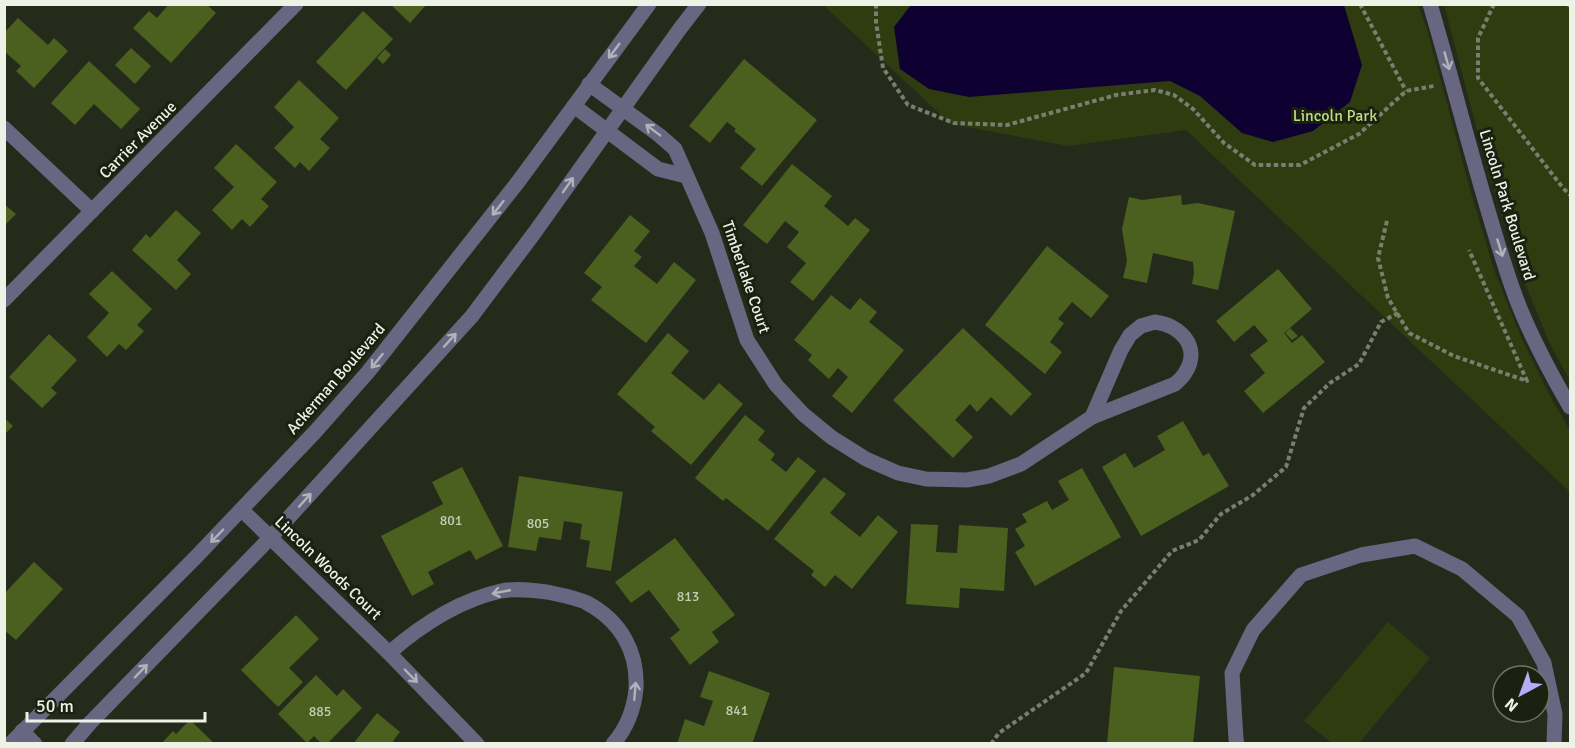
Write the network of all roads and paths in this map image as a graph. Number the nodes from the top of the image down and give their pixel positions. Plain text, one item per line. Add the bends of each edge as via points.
1 (296, 4) edge
2 (649, 4) edge
3 (699, 4) edge
4 (876, 4) edge
5 (1360, 4) edge
6 (1430, 4) edge
7 (1494, 4) edge
8 (1478, 78) junction
9 (1453, 83) junction
10 (589, 84) junction
11 (1406, 91) junction
12 (574, 106) junction
13 (623, 108) junction
14 (4, 128) edge
15 (607, 131) junction
16 (686, 176) junction
17 (1570, 195) edge
18 (92, 211) junction
19 (1387, 221) dead end
20 (1469, 250) dead end
21 (4, 300) edge
22 (1398, 313) junction
23 (1570, 407) edge
24 (1092, 417) junction
25 (242, 510) junction
26 (271, 537) junction
27 (389, 653) junction
28 (22, 731) junction
29 (10, 744) edge
30 (35, 744) edge
31 (72, 744) edge
32 (477, 744) edge
33 (613, 744) edge
34 (991, 744) edge
35 (1237, 744) edge
36 (1554, 744) edge

1 - 18 street, Carrier Avenue
2 -> 10 street, Ackerman Boulevard
3 - 13 street
4 - 11 path via 883,68 908,105 954,123 1007,126 1116,95 1155,90 1174,95 1224,143 1255,165 1300,165 1359,134
5 - 11 path
6 -> 9 street, Lincoln Park Boulevard
7 - 8 path via 1478,38
8 - 9 path
8 - 17 path
9 - 11 path
9 -> 23 street, Lincoln Park Boulevard via 1513,288
10 - 12 street, Ackerman Boulevard
10 - 13 street, Timberlake Court
12 - 15 street
12 -> 25 street, Ackerman Boulevard via 368,372
13 - 15 street
16 -> 13 street, Timberlake Court via 675,149
14 - 18 street
15 - 16 street via 658,168
26 -> 15 street via 472,316
16 - 24 street, Timberlake Court via 712,232 747,340 776,385 803,414 866,459 898,473 926,479 989,476 1021,464
18 - 21 street, Carrier Avenue
19 - 22 path via 1378,258 1388,298
20 - 22 path via 1527,381 1445,352 1409,333
22 - 34 path via 1381,322 1359,364 1330,382 1304,408 1286,467 1253,495 1221,514 1199,540 1173,551 1121,611 1086,673 999,733
24 - 24 street, Timberlake Court via 1175,384 1191,358 1190,345 1182,333 1166,323 1155,322 1130,335
25 - 26 street, Lincoln Woods Court
25 -> 28 street, Ackerman Boulevard
26 - 27 street, Lincoln Woods Court
31 -> 26 street
27 -> 32 street, Lincoln Woods Court
33 -> 27 street via 629,717 637,677 625,636 586,602 528,589 502,591 455,608 410,635
28 - 29 street, Ackerman Boulevard
28 - 30 street
35 - 36 street via 1232,673 1253,630 1301,575 1361,555 1415,546 1462,569 1518,616 1544,663 1555,714

